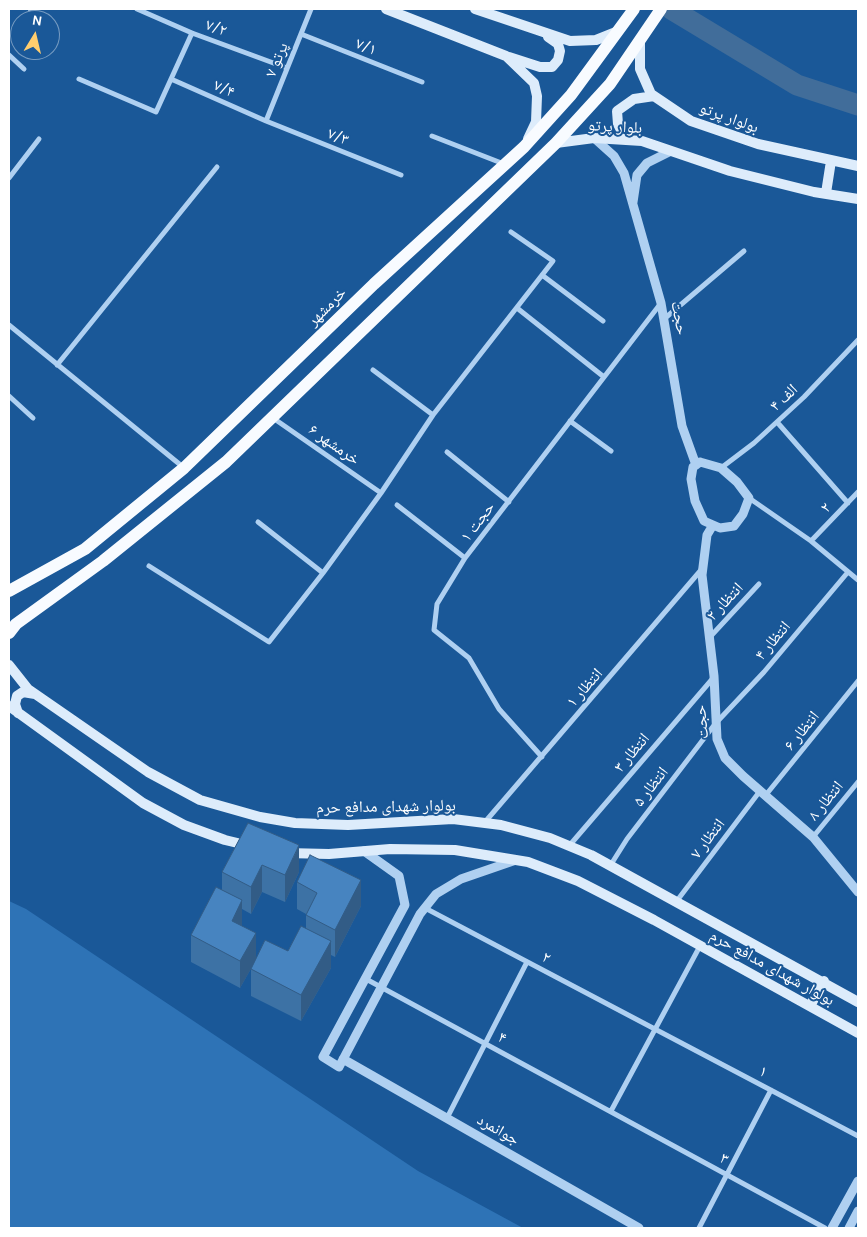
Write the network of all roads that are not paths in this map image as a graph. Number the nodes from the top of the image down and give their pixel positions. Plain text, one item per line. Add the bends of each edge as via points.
1 (137, 9) edge
2 (311, 9) edge
3 (386, 9) edge
4 (475, 9) edge
5 (634, 9) edge
6 (659, 12) edge
7 (530, 28) junction
8 (617, 32) junction
9 (192, 33) junction
10 (301, 34) junction
11 (640, 40) junction
12 (9, 55) edge
13 (506, 56) junction
14 (287, 68) junction
15 (24, 69) dead end
16 (79, 79) dead end
17 (171, 79) junction
18 (422, 82) dead end
19 (654, 96) junction
20 (266, 121) junction
21 (432, 136) dead end
22 (594, 138) junction
23 (39, 139) dead end
24 (626, 140) junction
25 (556, 143) junction
26 (524, 147) junction
27 (671, 151) junction
28 (831, 161) junction
29 (506, 165) junction
30 (217, 166) dead end
31 (858, 166) edge
32 (400, 176) dead end
33 (9, 178) edge
34 (826, 193) junction
35 (858, 199) edge
36 (633, 207) junction
37 (511, 232) dead end
38 (744, 251) dead end
39 (542, 275) junction
40 (378, 280) junction
41 (395, 296) junction
42 (661, 303) junction
43 (517, 308) junction
44 (664, 319) junction
45 (603, 321) dead end
46 (9, 325) edge
47 (858, 340) edge
48 (57, 365) junction
49 (373, 370) dead end
50 (604, 377) junction
51 (9, 396) edge
52 (433, 415) junction
53 (272, 417) junction
54 (33, 418) dead end
55 (570, 422) junction
56 (777, 422) junction
57 (611, 451) dead end
58 (447, 452) dead end
59 (696, 465) junction
60 (184, 468) junction
61 (720, 468) junction
62 (858, 492) edge
63 (381, 493) junction
64 (748, 498) junction
65 (509, 502) junction
66 (848, 503) junction
67 (397, 505) dead end
68 (258, 522) dead end
69 (713, 525) junction
70 (811, 541) junction
71 (465, 558) junction
72 (149, 566) dead end
73 (703, 569) junction
74 (848, 572) junction
75 (324, 573) junction
76 (858, 580) edge
77 (759, 584) dead end
78 (9, 591) edge
79 (30, 614) junction
80 (9, 618) edge
81 (9, 633) edge
82 (710, 637) junction
83 (9, 665) edge
84 (714, 676) junction
85 (858, 681) edge
86 (36, 694) junction
87 (9, 706) edge
88 (18, 713) junction
89 (715, 724) junction
90 (542, 757) junction
91 (858, 782) edge
92 (763, 793) junction
93 (485, 822) junction
94 (813, 837) junction
95 (569, 846) junction
96 (258, 848) edge
97 (364, 851) junction
98 (275, 852) edge
99 (518, 860) junction
100 (610, 866) junction
101 (858, 892) edge
102 (676, 902) junction
103 (425, 908) junction
104 (700, 946) junction
105 (527, 962) junction
106 (366, 979) junction
107 (824, 981) junction
108 (382, 987) junction
109 (858, 1002) edge
110 (810, 1006) junction
111 (655, 1029) junction
112 (858, 1033) edge
113 (486, 1043) junction
114 (343, 1058) junction
115 (771, 1090) junction
116 (611, 1111) junction
117 (447, 1118) junction
118 (858, 1136) edge
119 (728, 1175) junction
120 (858, 1181) edge
121 (858, 1211) edge
122 (639, 1228) edge
123 (698, 1228) edge
124 (825, 1228) edge
125 (832, 1228) edge
126 (849, 1228) edge

1 - 9 street, ۷/۲
2 - 10 street, پرتو ۷
3 - 13 main road
4 - 7 main road
5 - 8 main road, خرمشهر
6 - 11 main road
7 - 8 main road via 570,40 596,40
7 - 13 main road via 558,44 560,56 556,64 540,67
8 - 26 main road, خرمشهر via 572,95
9 - 14 street, ۷/۲
9 - 17 street
10 - 14 street, پرتو ۷
10 - 18 street, ۷/۱
11 - 19 main road, بولوار پرتو via 640,69
11 - 25 main road via 610,84
12 - 15 street
13 - 26 main road via 534,83 537,96 536,122
14 - 20 street, پرتو ۷
16 - 17 street via 156,112
17 - 20 street, ۷/۴
19 - 24 main road via 634,99 617,111 618,124
19 - 28 main road, بولوار پرتو via 691,121 758,144
20 - 32 street, ۷/۳
21 - 29 street
22 - 24 main road, بلوار پرتو
22 - 25 main road, بلوار پرتو
22 - 36 street, حجت via 614,156 624,173
23 - 33 street
24 - 27 main road, بلوار پرتو via 642,141
25 - 41 main road
26 - 29 main road, خرمشهر
27 - 34 main road via 730,171
27 - 36 street via 647,163 637,175
28 - 31 main road, بولوار پرتو
28 - 34 main road
29 - 40 main road, خرمشهر
30 - 48 street
34 - 35 main road
36 - 42 street, حجت
37 - 39 street via 553,261
38 - 44 street
39 - 43 street
39 - 45 street
40 - 41 main road
40 - 60 main road, خرمشهر
41 - 53 main road
42 - 44 street, حجت
42 - 50 street, حجت ۱
43 - 50 street
43 - 52 street
44 - 59 street, حجت via 682,426
46 - 48 street
47 - 56 street, ۴ الف
48 - 60 street
49 - 52 street
50 - 55 street, حجت ۱
51 - 54 street
52 - 63 street
53 - 63 street, خرمشهر ۶
53 - 79 main road via 218,468 103,561
55 - 57 street
55 - 65 street, حجت ۱
56 - 61 street, ۴ الف
56 - 66 street
58 - 65 street
59 - 61 street via 700,462
59 - 69 street via 691,479 695,501 704,521
60 - 78 main road, خرمشهر via 85,549
61 - 64 street via 737,482
62 - 66 street, ۲
63 - 75 street
64 - 69 street via 743,514 734,526 720,528
64 - 70 street
65 - 71 street, حجت ۱
66 - 70 street, ۲
67 - 71 street
68 - 75 street
69 - 73 street, حجت via 707,535
70 - 74 street
71 - 90 street, حجت ۱ via 437,604 434,630 469,658 500,709
72 - 75 street via 269,642
73 - 82 street, حجت
73 - 90 street, انتظار ۱
74 - 76 street
74 - 89 street, انتظار ۴ via 764,672
77 - 82 street, انتظار ۲
79 - 80 main road
79 - 81 main road
82 - 84 street, حجت
83 - 86 main road, بولوار شهدای مدافع حرم via 16,677
84 - 89 street, حجت
84 - 95 street, انتظار ۳
85 - 92 street, انتظار ۶
86 - 88 main road via 20,694 15,704
86 - 93 main road, بولوار شهدای مدافع حرم via 173,787 229,810 322,825 429,819
87 - 88 main road
88 - 96 main road via 143,803 184,825
89 - 92 street, حجت via 725,758
89 - 100 street, انتظار ۵
90 - 93 street, انتظار ۱
91 - 94 street, انتظار ۸
92 - 94 street, حجت
92 - 102 street, انتظار ۷
93 - 95 main road, بولوار شهدای مدافع حرم via 530,832
94 - 101 street, حجت
95 - 100 main road, بولوار شهدای مدافع حرم
97 - 98 main road, بولوار شهدای مدافع حرم via 329,854
97 - 99 main road, بولوار شهدای مدافع حرم via 455,850
97 - 106 street via 398,876 405,905
99 - 103 street via 460,879 436,894
99 - 104 main road, بولوار شهدای مدافع حرم via 578,881
100 - 102 main road, بولوار شهدای مدافع حرم
102 - 107 main road, بولوار شهدای مدافع حرم
103 - 105 street, ۲
103 - 108 street
104 - 110 main road, بولوار شهدای مدافع حرم
104 - 111 street
105 - 111 street, ۲
105 - 113 street
106 - 108 street, ۴
106 - 114 street via 322,1057 339,1067
107 - 109 main road, بولوار شهدای مدافع حرم
107 - 110 main road
108 - 113 street, ۴
108 - 114 street
110 - 112 main road, بولوار شهدای مدافع حرم
111 - 115 street, ۱
111 - 116 street
113 - 116 street, ۴
113 - 117 street
114 - 117 street, جوانمرد
115 - 118 street, ۱
115 - 119 street
116 - 119 street, ۳
117 - 122 street, جوانمرد
119 - 123 street
119 - 124 street, ۳
120 - 125 street
121 - 126 street

